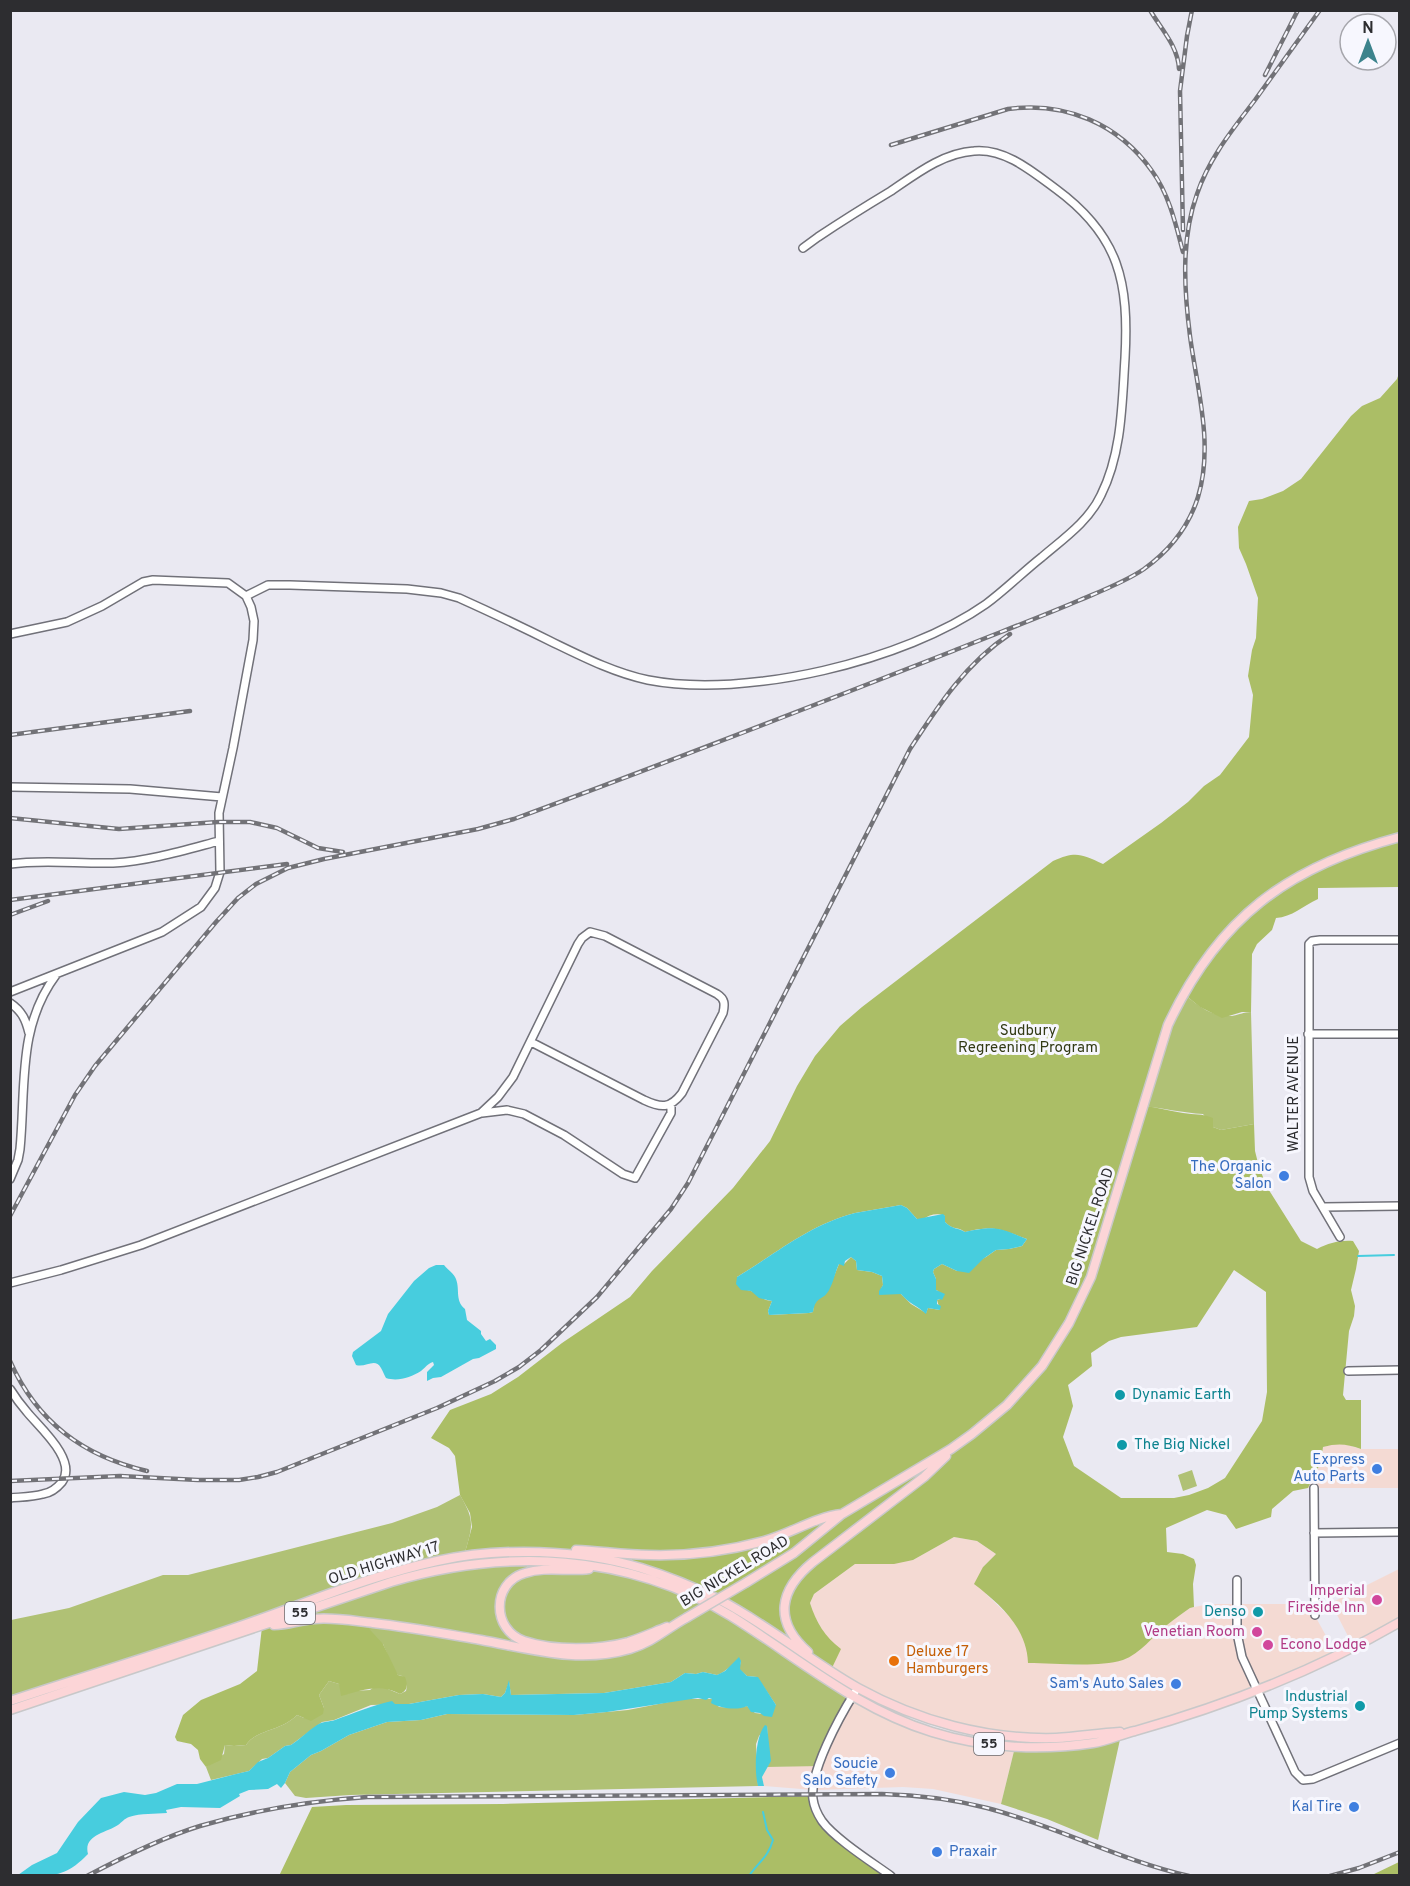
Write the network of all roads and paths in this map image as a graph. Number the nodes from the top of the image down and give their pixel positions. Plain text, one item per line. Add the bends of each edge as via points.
1 (803, 248) dead end
2 (246, 596) junction
3 (10, 634) edge
4 (10, 786) edge
5 (222, 797) junction
6 (1400, 837) edge
7 (219, 841) junction
8 (10, 864) edge
9 (1400, 940) edge
10 (56, 975) junction
11 (10, 992) edge
12 (10, 1003) edge
13 (29, 1033) junction
14 (1308, 1034) junction
15 (1400, 1034) edge
16 (531, 1042) junction
17 (671, 1104) junction
18 (481, 1113) junction
19 (10, 1179) edge
20 (1400, 1206) edge
21 (1324, 1207) junction
22 (1340, 1237) dead end
23 (10, 1283) edge
24 (1400, 1370) edge
25 (1348, 1371) dead end
26 (10, 1389) edge
27 (951, 1449) junction
28 (1314, 1488) dead end
29 (10, 1498) edge
30 (842, 1514) junction
31 (1400, 1532) edge
32 (1314, 1533) junction
33 (561, 1554) junction
34 (598, 1567) junction
35 (1237, 1580) dead end
36 (1315, 1615) dead end
37 (1400, 1622) edge
38 (676, 1624) junction
39 (264, 1626) junction
40 (816, 1661) junction
41 (858, 1688) junction
42 (1257, 1690) junction
43 (852, 1696) junction
44 (10, 1701) edge
45 (10, 1710) edge
46 (1133, 1731) junction
47 (1400, 1743) edge
48 (891, 1875) edge

1 - 2 street via 935,162 960,153 982,151 1028,169 1071,200 1102,233 1122,281 1126,338 1120,427 1109,475 1090,513 1075,529 985,604 936,632 863,659 777,679 693,684 630,676 459,598 441,594 374,586 268,585
2 - 3 street via 228,583 153,580 67,622
2 - 5 street via 254,621 253,640
4 - 5 street via 130,789
5 - 7 street
6 - 27 main road, BIG NICKEL ROAD via 1337,857 1289,880 1232,926 1207,957 1168,1025 1091,1277 1077,1309 1051,1352 1019,1393
7 - 8 street via 114,863
7 - 10 street via 219,876 201,908 162,932
9 - 14 street, WALTER AVENUE via 1320,940 1309,944
10 - 11 street
10 - 13 street via 45,989
12 - 13 street via 25,1017
13 - 19 street via 20,1149
14 - 15 street
14 - 21 street, WALTER AVENUE via 1309,1177
16 - 17 street via 655,1105
16 - 17 street via 582,938 590,932 605,936 723,998 723,1013 682,1093
16 - 18 street via 505,1088
17 - 18 street via 671,1113 635,1178 524,1114 507,1110
18 - 23 street via 141,1245
20 - 21 street
21 - 22 street, WALTER AVENUE
24 - 25 street
26 - 29 street via 54,1442 61,1453 65,1474 57,1487 44,1494
27 - 30 main road, BIG NICKEL ROAD
27 - 40 main road via 924,1477 803,1571 786,1593 786,1623
28 - 32 street
30 - 33 main road via 723,1550 647,1555 574,1550
30 - 38 main road, BIG NICKEL ROAD, bridge via 794,1553
31 - 32 street
32 - 36 street
33 - 40 main road, OLD HIGHWAY 17 / 55 via 624,1563 691,1587 731,1606
33 - 44 main road, OLD HIGHWAY 17 / 55 via 464,1556 413,1567
34 - 38 main road via 540,1570 517,1576 507,1585 499,1602 504,1626 515,1637 531,1643 577,1648 628,1642
34 - 39 main road, OLD HIGHWAY 17 / 55 via 514,1560 443,1569 391,1582
34 - 43 main road, OLD HIGHWAY 17 / 55 via 649,1580 699,1599
35 - 42 street via 1239,1646
37 - 42 main road, 55
38 - 39 main road via 655,1639 630,1649 573,1656 348,1620 314,1619
39 - 45 main road, OLD HIGHWAY 17 / 55
40 - 41 main road, OLD HIGHWAY 17 / 55
41 - 43 street
41 - 46 main road, 55 via 926,1718 973,1731 1054,1738
42 - 46 main road, 55 via 1197,1713
42 - 47 street via 1295,1772 1303,1780
43 - 46 main road, 55 via 932,1732 999,1745 1090,1743
43 - 48 street via 825,1750 813,1798 827,1828

